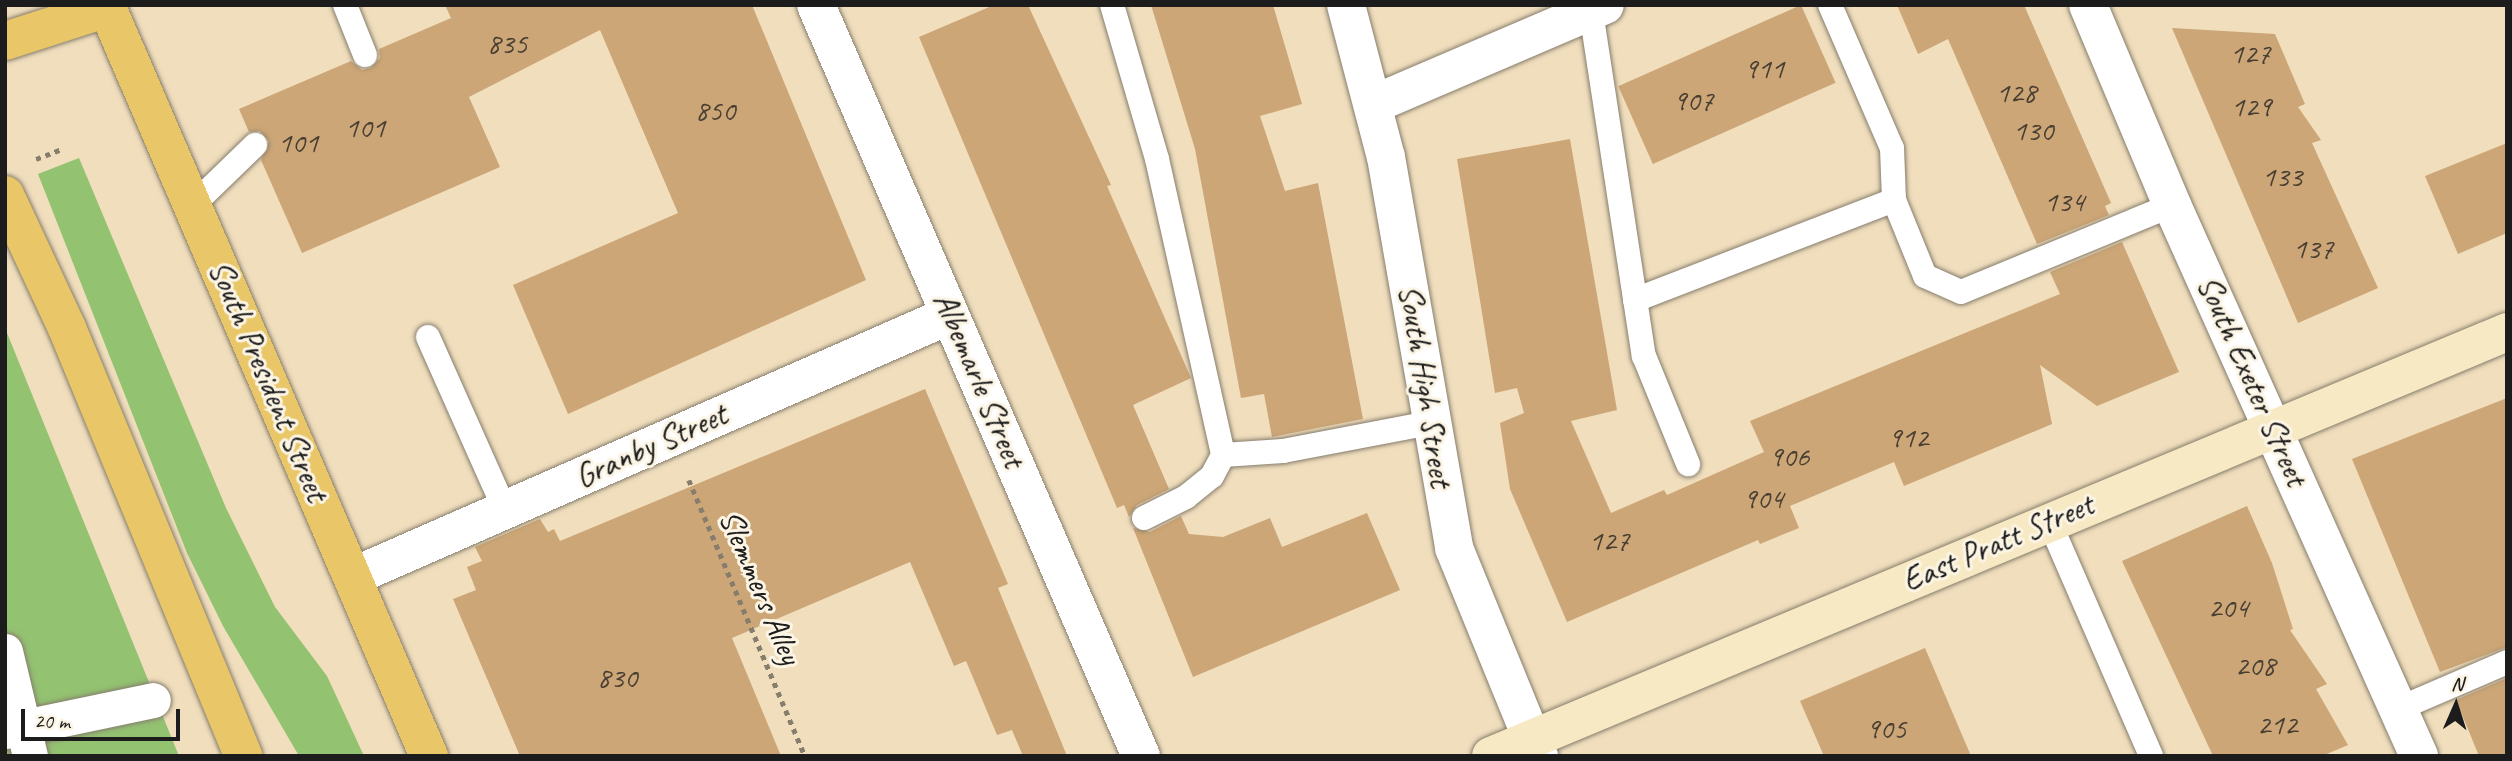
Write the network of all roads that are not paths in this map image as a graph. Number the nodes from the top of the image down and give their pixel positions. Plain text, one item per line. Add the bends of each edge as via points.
1 (345, 5) edge
2 (816, 5) edge
3 (1112, 5) edge
4 (1346, 5) edge
5 (1830, 5) edge
6 (2088, 5) edge
7 (110, 6) edge
8 (1596, 7) edge
9 (5, 41) edge
10 (365, 55) dead end
11 (1374, 104) junction
12 (255, 145) dead end
13 (5, 195) edge
14 (1894, 200) junction
15 (2172, 205) junction
16 (192, 206) junction
17 (1635, 300) junction
18 (950, 315) junction
19 (2507, 332) edge
20 (428, 337) dead end
21 (1430, 423) junction
22 (2274, 427) junction
23 (1223, 455) junction
24 (1688, 464) dead end
25 (505, 510) junction
26 (1144, 518) dead end
27 (2049, 521) junction
28 (352, 578) junction
29 (5, 651) edge
30 (2507, 662) edge
31 (153, 700) dead end
32 (2398, 709) junction
33 (19, 738) edge
34 (1535, 746) edge
35 (243, 756) edge
36 (429, 756) edge
37 (1140, 756) edge
38 (1491, 756) edge
39 (2151, 756) edge
40 (2419, 756) edge

1 - 10 lane
2 - 18 street, Albemarle Street
3 - 23 lane via 1157,159
4 - 11 street, South High Street
5 - 14 lane via 1892,148
6 - 15 street, South Exeter Street
7 - 9 main road
7 - 16 main road, South President Street
8 - 11 street
8 - 17 lane
11 - 21 street, South High Street via 1404,250
12 - 16 lane
13 - 35 main road via 68,328
14 - 15 lane via 1925,276 1961,292
14 - 17 lane
15 - 22 street, South Exeter Street
16 - 28 main road, South President Street
17 - 24 lane via 1644,356
18 - 25 street, Granby Street
18 - 37 street, Albemarle Street
19 - 22 main road, East Pratt Street
20 - 25 lane
21 - 23 lane via 1283,451
21 - 34 street, South High Street via 1454,548
22 - 27 main road, East Pratt Street
22 - 32 street, South Exeter Street
23 - 26 lane via 1212,476 1195,490
25 - 28 street, Granby Street
27 - 34 main road, East Pratt Street
27 - 39 lane
28 - 36 main road, South President Street
29 - 33 street
30 - 32 lane
31 - 33 street
32 - 40 street, South Exeter Street
34 - 38 main road, East Pratt Street

